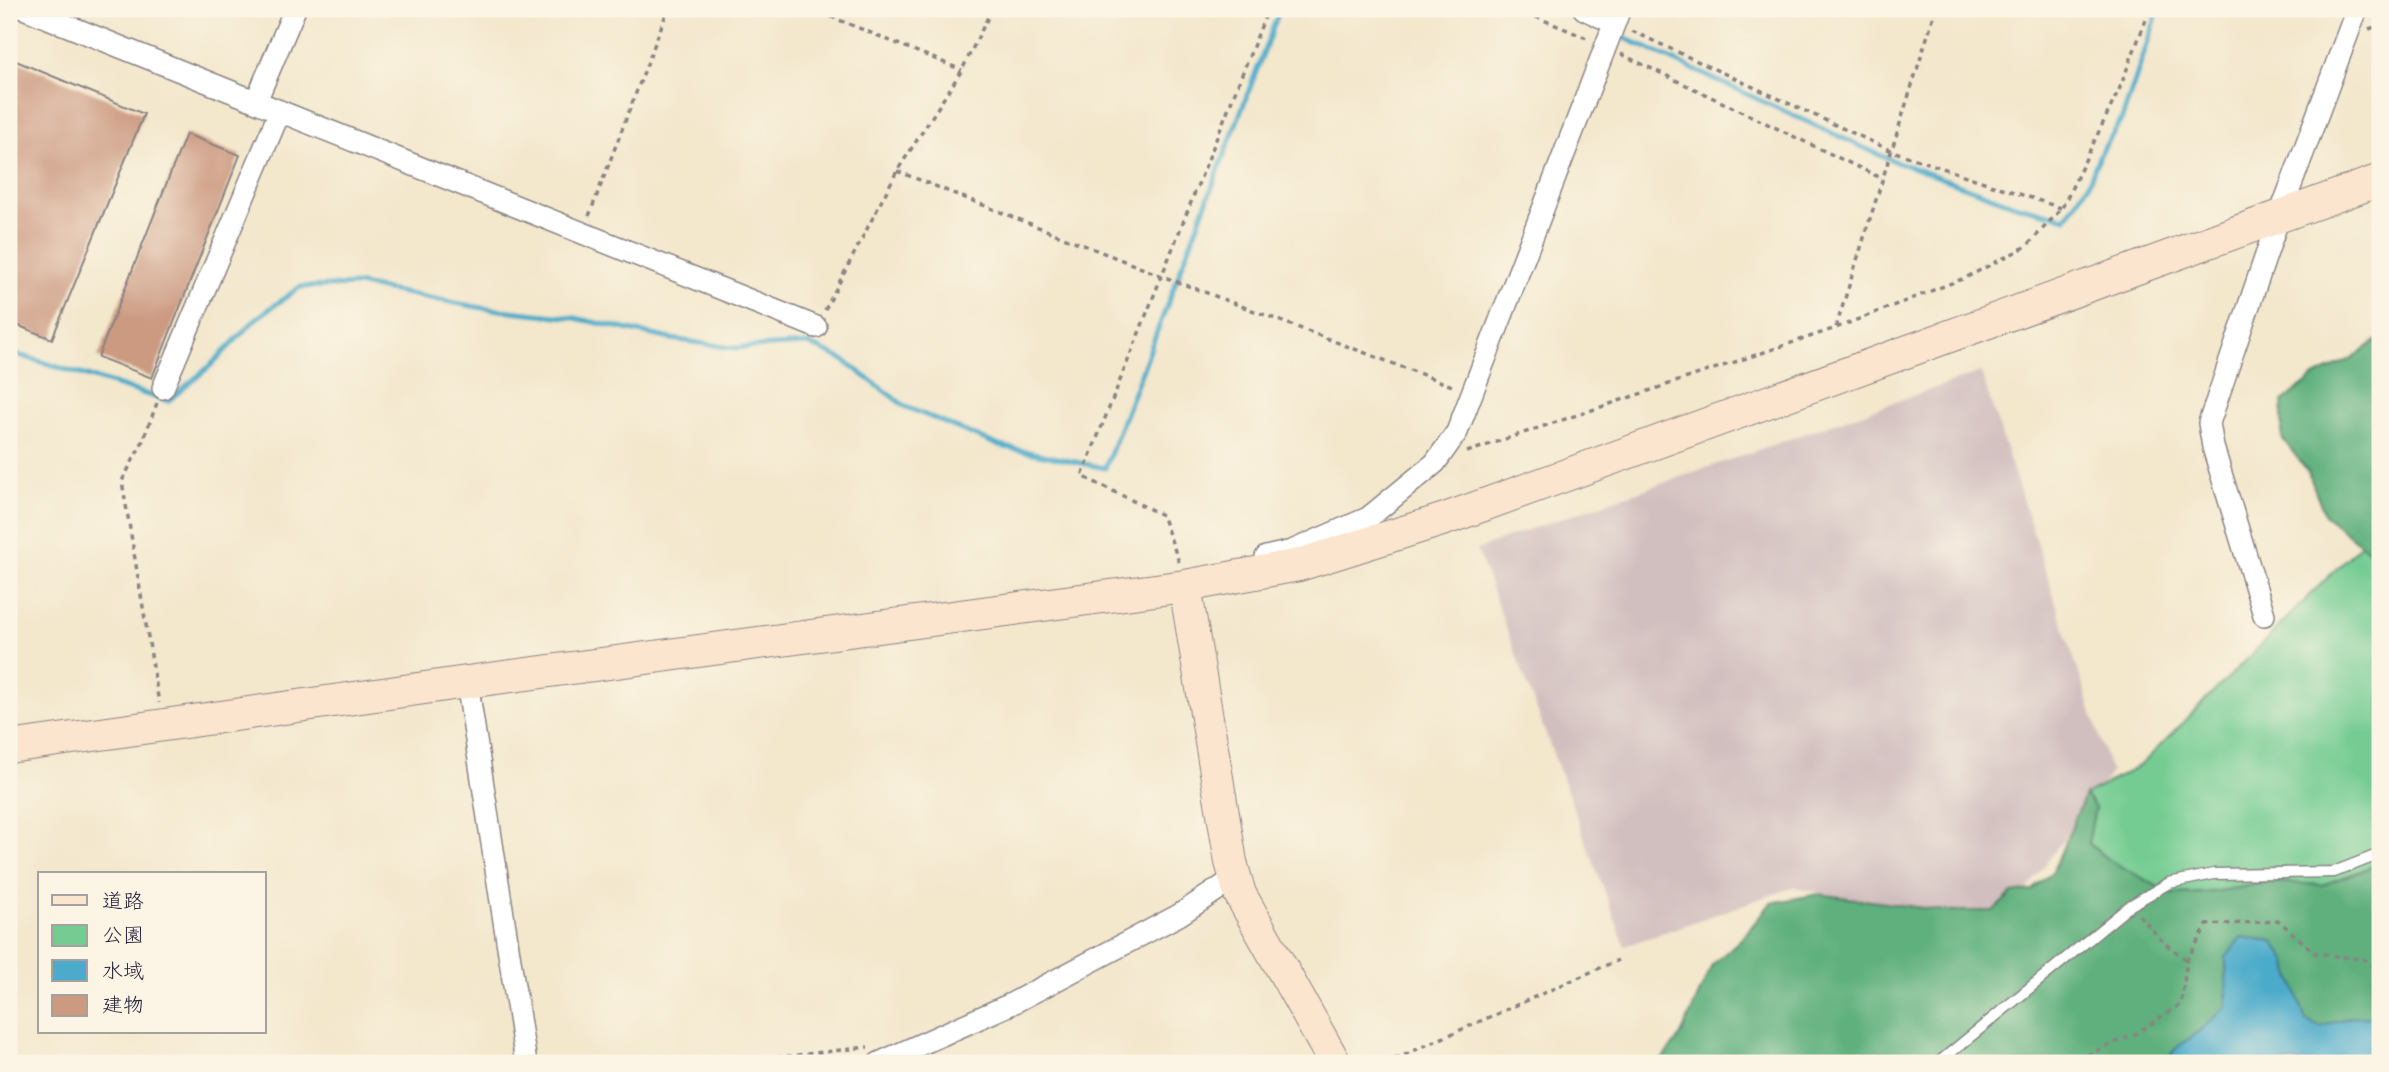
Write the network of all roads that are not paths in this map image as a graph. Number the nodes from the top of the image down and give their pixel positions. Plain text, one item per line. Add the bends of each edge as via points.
1 (26, 9) edge
2 (295, 9) edge
3 (1584, 9) edge
4 (2357, 9) edge
5 (1617, 16) edge
6 (256, 101) junction
7 (279, 111) junction
8 (2380, 180) edge
9 (2278, 217) junction
10 (816, 327) road end
11 (163, 388) road end
12 (1247, 574) junction
13 (1185, 586) junction
14 (2264, 615) dead end
15 (467, 682) junction
16 (9, 747) edge
17 (2380, 854) edge
18 (1236, 878) junction
19 (878, 1055) edge
20 (526, 1063) edge
21 (1335, 1063) edge
22 (1938, 1063) edge

1 - 6 street
2 - 6 street
3 - 5 street
4 - 9 street
5 - 12 street via 1457,432 1435,463 1368,518 1292,551 1247,562
6 - 7 street
7 - 10 street
7 - 11 street
8 - 9 street
9 - 12 street via 1445,519 1298,565
9 - 14 street via 2209,423
12 - 13 street
13 - 15 street
13 - 18 street
15 - 16 street
15 - 20 street
17 - 22 lane via 2334,872 2214,874 2169,883 2130,905
18 - 19 street via 1179,915 1011,1004
18 - 21 street

